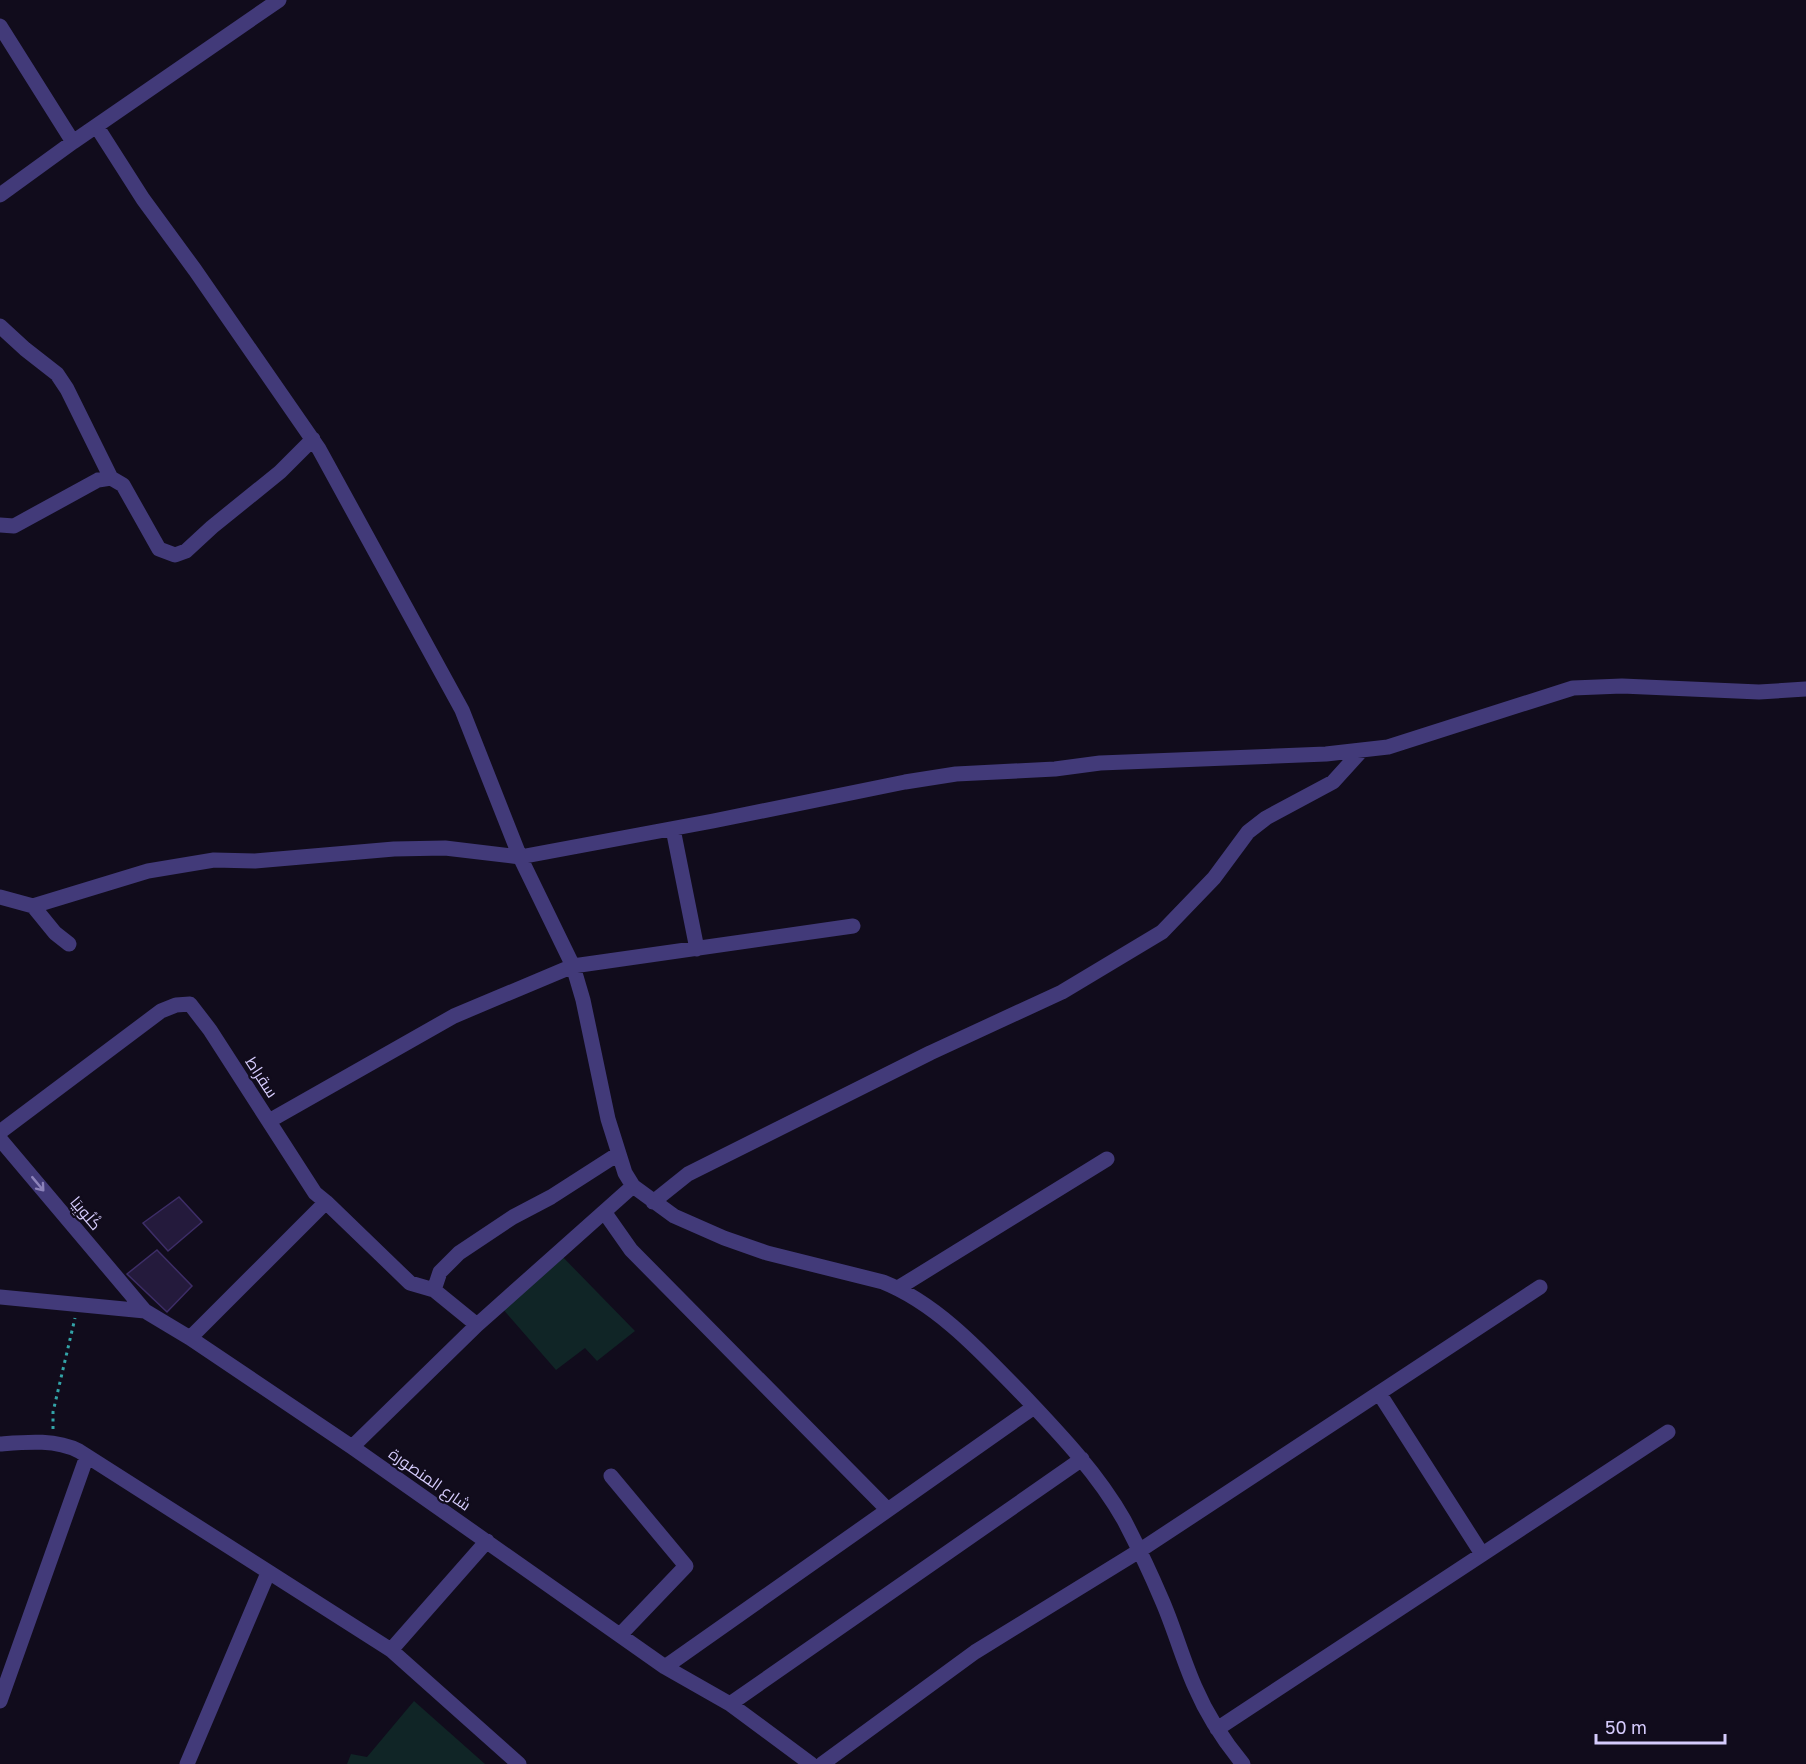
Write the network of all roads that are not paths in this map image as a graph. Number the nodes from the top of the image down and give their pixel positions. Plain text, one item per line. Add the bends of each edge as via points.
1 (273, 2) edge
2 (0, 26) edge
3 (97, 127) junction
4 (73, 142) junction
5 (0, 195) edge
6 (0, 326) edge
7 (313, 439) junction
8 (111, 477) junction
9 (0, 525) edge
10 (1806, 689) edge
11 (1362, 750) junction
12 (673, 829) junction
13 (520, 857) junction
14 (0, 897) edge
15 (33, 906) junction
16 (853, 926) dead end
17 (69, 944) dead end
18 (698, 949) junction
19 (573, 966) junction
20 (269, 1121) junction
21 (0, 1132) edge
22 (0, 1139) edge
23 (618, 1154) junction
24 (1107, 1159) dead end
25 (633, 1186) junction
26 (326, 1202) junction
27 (653, 1202) junction
28 (605, 1213) junction
29 (1540, 1287) dead end
30 (898, 1288) junction
31 (435, 1290) junction
32 (0, 1297) edge
33 (145, 1311) junction
34 (477, 1325) junction
35 (190, 1338) junction
36 (1379, 1393) junction
37 (1034, 1407) junction
38 (1668, 1432) dead end
39 (0, 1444) edge
40 (352, 1447) junction
41 (87, 1456) junction
42 (1082, 1459) junction
43 (611, 1476) dead end
44 (888, 1510) junction
45 (487, 1541) junction
46 (1139, 1551) junction
47 (1482, 1554) junction
48 (268, 1573) junction
49 (620, 1635) junction
50 (391, 1650) junction
51 (665, 1666) junction
52 (0, 1701) edge
53 (730, 1704) junction
54 (1217, 1729) junction
55 (801, 1761) edge
56 (188, 1764) edge
57 (519, 1764) edge
58 (822, 1764) edge
59 (1243, 1764) edge

1 - 3 street
2 - 4 street
3 - 4 street
3 - 7 street via 143,200
4 - 5 street
6 - 8 street via 57,374
7 - 8 street via 280,472 186,551 175,555 159,549 123,485
7 - 13 street via 462,711
8 - 9 street via 98,480 14,526
10 - 11 street via 1759,692 1573,687 1388,747
11 - 12 street via 956,774
11 - 27 street via 1333,782 1248,832 1214,878 1162,932 1062,992 688,1174
12 - 13 street
12 - 18 street
13 - 15 street via 445,848 255,861 214,860 148,871
13 - 19 street
14 - 15 street
15 - 17 street
16 - 18 street
18 - 19 street
19 - 20 street via 454,1016
19 - 23 street
20 - 21 street, سقراط via 190,1004 162,1011
20 - 26 street, سقراط via 315,1193
22 -> 33 street, كْلُوبِيَا
23 - 25 street
23 - 31 street via 459,1253 440,1272
24 - 30 street
25 - 27 street
25 - 28 street
26 - 31 street, سقراط via 410,1283
26 - 35 street
27 - 30 street via 723,1238
28 - 34 street
28 - 44 street via 631,1250
29 - 36 street
30 - 37 street via 938,1315
31 - 34 street
32 - 33 street, شارع المنصورة
33 - 35 street, شارع المنصورة
34 - 40 street
35 - 40 street, شارع المنصورة
36 - 46 street
36 - 47 street
37 - 42 street
37 - 44 street
38 - 47 street
39 - 41 street via 52,1443 69,1446
40 - 45 street, شارع المنصورة
41 - 48 street
41 - 52 street
42 - 46 street via 1123,1519
42 - 53 street
43 - 49 street via 686,1566
44 - 51 street
45 - 49 street, شارع المنصورة
45 - 50 street
46 - 54 street
46 - 58 street via 975,1652
47 - 54 street
48 - 50 street
48 - 56 street
49 - 51 street, شارع المنصورة
50 - 57 street
51 - 53 street, شارع المنصورة
53 - 55 street, شارع المنصورة
54 - 59 street

